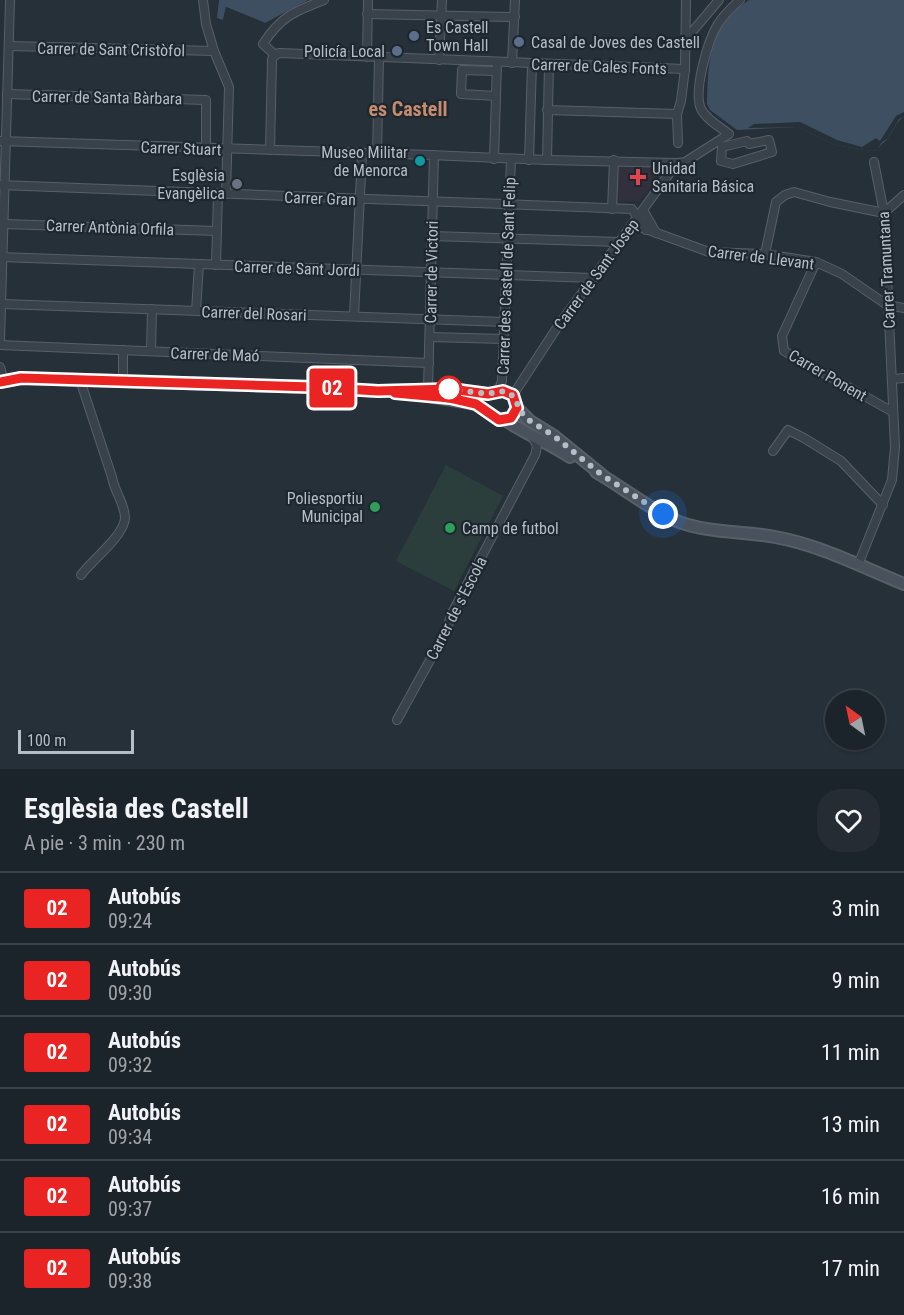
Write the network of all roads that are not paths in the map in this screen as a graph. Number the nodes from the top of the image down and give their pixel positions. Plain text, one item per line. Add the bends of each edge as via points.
1 (10, 0) edge
2 (203, 0) edge
3 (324, 0) edge
4 (368, 0) edge
5 (442, 0) edge
6 (515, 0) edge
7 (686, 0) edge
8 (719, 0) edge
9 (740, 0) edge
10 (367, 14) junction
11 (441, 15) junction
12 (514, 17) junction
13 (686, 39) junction
14 (9, 46) junction
15 (214, 51) junction
16 (275, 55) junction
17 (367, 57) junction
18 (379, 57) junction
19 (439, 60) junction
20 (513, 63) junction
21 (532, 63) junction
22 (549, 64) junction
23 (497, 67) junction
24 (685, 69) junction
25 (8, 94) junction
26 (496, 96) junction
27 (547, 110) junction
28 (677, 114) junction
29 (2, 141) edge
30 (678, 143) dead end
31 (206, 148) junction
32 (227, 149) junction
33 (270, 150) junction
34 (362, 154) junction
35 (377, 154) junction
36 (434, 155) junction
37 (494, 159) junction
38 (511, 159) junction
39 (529, 160) junction
40 (546, 160) junction
41 (614, 160) junction
42 (721, 161) joint
43 (681, 162) junction
44 (874, 162) dead end
45 (2, 185) edge
46 (222, 194) junction
47 (904, 195) edge
48 (361, 199) junction
49 (433, 202) junction
50 (509, 203) junction
51 (612, 209) junction
52 (640, 213) junction
53 (884, 213) junction
54 (4, 224) junction
55 (632, 224) junction
56 (646, 230) junction
57 (217, 231) junction
58 (656, 234) junction
59 (432, 236) junction
60 (508, 239) junction
61 (620, 242) junction
62 (765, 254) junction
63 (2, 257) edge
64 (816, 262) junction
65 (199, 264) junction
66 (216, 265) junction
67 (357, 270) junction
68 (431, 273) junction
69 (507, 275) junction
70 (593, 278) junction
71 (2, 304) junction
72 (887, 305) junction
73 (904, 308) edge
74 (152, 309) junction
75 (196, 311) junction
76 (354, 316) junction
77 (430, 319) junction
78 (505, 322) junction
79 (430, 337) junction
80 (504, 339) junction
81 (0, 340) edge
82 (0, 345) edge
83 (123, 350) junction
84 (150, 351) junction
85 (429, 363) junction
86 (1, 374) edge
87 (904, 378) edge
88 (892, 379) junction
89 (80, 380) junction
90 (123, 381) junction
91 (429, 389) junction
92 (378, 391) junction
93 (493, 392) junction
94 (513, 395) junction
95 (517, 408) junction
96 (484, 409) junction
97 (893, 412) junction
98 (505, 420) junction
99 (528, 433) junction
100 (895, 447) junction
101 (904, 448) edge
102 (773, 451) dead end
103 (602, 475) junction
104 (883, 505) junction
105 (858, 565) junction
106 (81, 575) dead end
107 (904, 584) edge
108 (398, 720) dead end

1 - 14 street
2 - 15 street
3 - 16 street via 297,10 274,27 263,44
4 - 10 street
5 - 11 street
6 - 12 street
7 - 13 street
8 - 13 street
9 - 43 street via 713,35 699,102 703,112 729,134
10 - 11 street
10 - 17 street
11 - 12 street
11 - 19 street
12 - 20 street
13 - 24 street
14 - 15 street, Carrer de Sant Cristòfol
14 - 25 street
15 - 32 street via 229,87
16 - 17 street
16 - 33 street
17 - 18 street
18 - 19 street
18 - 35 street
19 - 23 street
20 - 21 street, Carrer de Cales Fonts
20 - 23 street, Carrer de Cales Fonts
21 - 22 street, Carrer de Cales Fonts
21 - 39 street
22 - 24 street, Carrer de Cales Fonts
22 - 27 street
23 - 26 street
23 - 26 street via 462,70 461,94
24 - 28 street
25 - 29 street
25 - 31 street, Carrer de Santa Bàrbara via 206,99
26 - 37 street
27 - 28 street
27 - 40 street
28 - 30 street
29 - 31 street, Carrer Stuart
29 - 45 street
31 - 32 street, Carrer Stuart
32 - 33 street, Carrer Stuart
32 - 46 street
33 - 34 street, Carrer Stuart
34 - 35 street, Carrer Stuart
34 - 48 street
35 - 36 street, Carrer Stuart
36 - 37 street, Carrer Stuart
36 - 49 street, Carrer de Victori
37 - 38 street
38 - 39 street
38 - 50 street, Carrer des Castell de Sant Felip
39 - 40 street
40 - 41 street
41 - 43 street
41 - 51 street
42 - 42 street via 722,147 769,140 772,152 732,164
43 - 52 street, Carrer de Sant Josep
44 - 53 street, Carrer Tramuntana
45 - 46 street, Carrer Gran
45 - 54 street
46 - 48 street, Carrer Gran
46 - 57 street
47 - 53 street
48 - 49 street, Carrer Gran
48 - 67 street
49 - 50 street, Carrer Gran
49 - 59 street, Carrer de Victori
50 - 51 street, Carrer Gran
50 - 60 street, Carrer des Castell de Sant Felip
51 - 52 street, Carrer Gran
52 - 55 street, Carrer de Sant Josep
52 - 56 street
52 - 58 street
53 - 62 street via 794,192 785,195 776,202
53 - 72 street, Carrer Tramuntana
54 - 57 street, Carrer Antònia Orfila
54 - 63 street
55 - 56 street, Carrer de Llevant
55 - 61 street, Carrer de Sant Josep
56 - 58 street, Carrer de Llevant
57 - 66 street
58 - 62 street, Carrer de Llevant via 709,252
59 - 60 street
59 - 68 street, Carrer de Victori
60 - 61 street
60 - 69 street, Carrer des Castell de Sant Felip
61 - 70 street, Carrer de Sant Josep
62 - 64 street, Carrer de Llevant
63 - 65 street, Carrer de Sant Jordi
63 - 71 street
64 - 72 street, Carrer de Llevant via 842,274
64 - 97 street, Carrer Ponent via 782,336 784,351
65 - 66 street, Carrer de Sant Jordi
65 - 75 street
66 - 67 street, Carrer de Sant Jordi
67 - 68 street, Carrer de Sant Jordi
67 - 76 street
68 - 69 street, Carrer de Sant Jordi
68 - 77 street, Carrer de Victori
69 - 70 street, Carrer de Sant Jordi
69 - 78 street, Carrer des Castell de Sant Felip
70 - 94 street, Carrer de Sant Josep
71 - 74 street, Carrer del Rosari
71 - 81 street
72 - 73 street, Carrer de Llevant
72 - 88 street, Carrer Tramuntana
74 - 75 street, Carrer del Rosari
74 - 84 street
75 - 76 street, Carrer del Rosari
76 - 77 street, Carrer del Rosari
77 - 78 street, Carrer del Rosari
77 - 79 street, Carrer de Victori
78 - 80 street, Carrer des Castell de Sant Felip
79 - 80 street
79 - 85 street, Carrer de Victori
80 - 93 street, Carrer des Castell de Sant Felip via 502,381
82 - 83 street, Carrer de Maó
83 - 84 street, Carrer de Maó
83 - 90 street
84 - 85 street, Carrer de Maó
85 - 91 street, Carrer de Victori
86 - 89 main road
87 - 88 street
88 - 97 street, Carrer Tramuntana
89 - 90 main road
89 - 106 street via 125,519 121,530
90 - 92 main road
91 - 92 main road
91 - 93 main road
92 - 96 main road via 450,398
93 - 94 main road
93 - 96 main road via 484,400
94 - 95 main road
95 - 98 main road
95 - 103 main road
96 - 98 main road via 495,419
97 - 100 street, Carrer Tramuntana
98 - 99 main road
99 - 103 main road
99 - 108 street, Carrer de s'Escola via 536,442 535,455
100 - 101 street
100 - 104 street, Carrer Tramuntana via 892,480
102 - 104 street via 788,430 841,461
103 - 105 main road via 681,522 805,544
104 - 105 street, Carrer Tramuntana
105 - 107 main road

